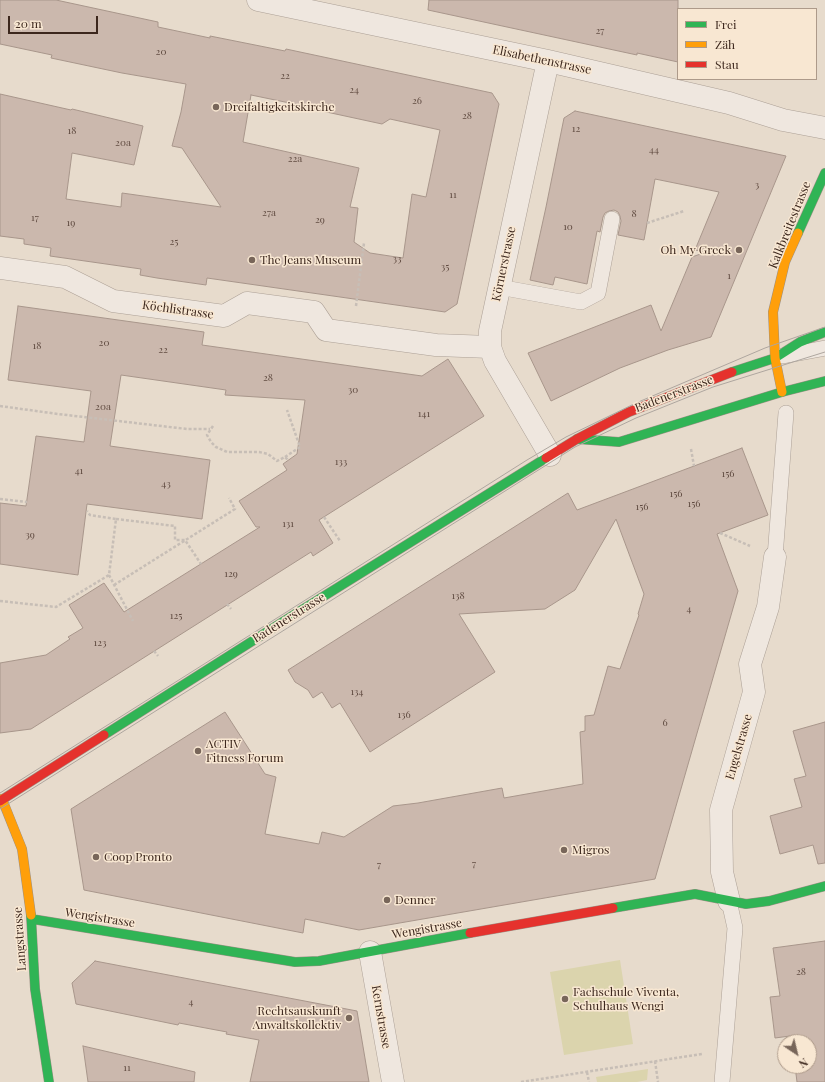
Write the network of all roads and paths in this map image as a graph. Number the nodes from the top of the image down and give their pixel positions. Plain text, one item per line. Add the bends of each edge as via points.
1 (258, 0) edge
2 (548, 61) junction
3 (825, 128) edge
4 (825, 173) edge
5 (684, 211) dead end
6 (612, 218) dead end
7 (647, 223) dead end
8 (364, 243) dead end
9 (0, 268) edge
10 (499, 287) junction
11 (356, 306) dead end
12 (825, 332) edge
13 (490, 347) junction
14 (825, 348) edge
15 (774, 358) junction
16 (825, 381) edge
17 (782, 392) junction
18 (0, 406) edge
19 (287, 410) dead end
20 (786, 413) dead end
21 (213, 426) dead end
22 (210, 429) junction
23 (577, 439) junction
24 (690, 444) dead end
25 (550, 456) junction
26 (285, 457) junction
27 (288, 460) dead end
28 (694, 466) dead end
29 (229, 498) dead end
30 (0, 499) edge
31 (26, 502) dead end
32 (86, 511) dead end
33 (324, 517) dead end
34 (116, 519) junction
35 (720, 533) dead end
36 (185, 540) junction
37 (340, 541) dead end
38 (775, 557) junction
39 (201, 564) dead end
40 (109, 575) junction
41 (114, 584) junction
42 (0, 601) edge
43 (227, 604) dead end
44 (231, 609) dead end
45 (133, 621) dead end
46 (154, 651) dead end
47 (158, 656) dead end
48 (0, 799) edge
49 (825, 886) edge
50 (729, 901) junction
51 (32, 919) junction
52 (370, 952) junction
53 (709, 1053) dead end
54 (655, 1061) junction
55 (587, 1072) junction
56 (49, 1082) edge
57 (393, 1082) edge
58 (521, 1082) edge
59 (589, 1082) edge
60 (658, 1082) edge
61 (722, 1082) edge

1 - 2 street, Elisabethenstrasse
2 - 3 street, Elisabethenstrasse via 729,103 783,120
2 - 10 street, Körnerstrasse
4 - 15 street, Kalkbreitestrasse via 785,262 773,312
5 - 7 path
6 - 10 lane via 598,293 581,302
8 - 11 path
9 - 13 street, Köchlistrasse via 65,277 113,301 224,316 247,302 314,312 326,330 436,345
10 - 13 street, Körnerstrasse via 490,331
12 - 15 street, Badenerstrasse via 800,342
13 - 25 street, Körnerstrasse via 495,361
14 - 15 lane, Badenerstrasse
15 - 17 street
15 - 23 street, Badenerstrasse via 629,412
16 - 17 street
17 - 23 street via 619,442
18 - 22 path via 187,429
19 - 26 path via 300,447
20 - 38 lane, Engelstrasse
21 - 22 path
22 - 26 path via 207,435 211,442 227,452 259,452 268,454 278,461
23 - 25 street, Badenerstrasse
24 - 28 path
25 - 48 street, Badenerstrasse
26 - 27 path
29 - 36 path via 235,509
30 - 31 path
32 - 34 path via 90,515
33 - 37 path
34 - 36 path via 175,526 175,540
34 - 40 path
35 - 38 path
36 - 39 path
36 - 41 path
38 - 50 street, Engelstrasse via 768,607 750,664 754,692 721,810 722,872
40 - 41 path
40 - 42 path via 56,607
41 - 45 path
43 - 44 path
46 - 47 path
48 - 51 street, Langstrasse via 22,849
49 - 50 street, Wengistrasse via 769,901 746,904
50 - 52 street, Wengistrasse via 695,894 678,896
50 - 61 lane, Engelstrasse via 735,928
51 - 52 street, Wengistrasse via 295,962 319,961
51 - 56 street, Langstrasse via 35,989
52 - 57 street, Kernstrasse
53 - 54 path
54 - 55 path
54 - 60 path
55 - 58 path
55 - 59 path

